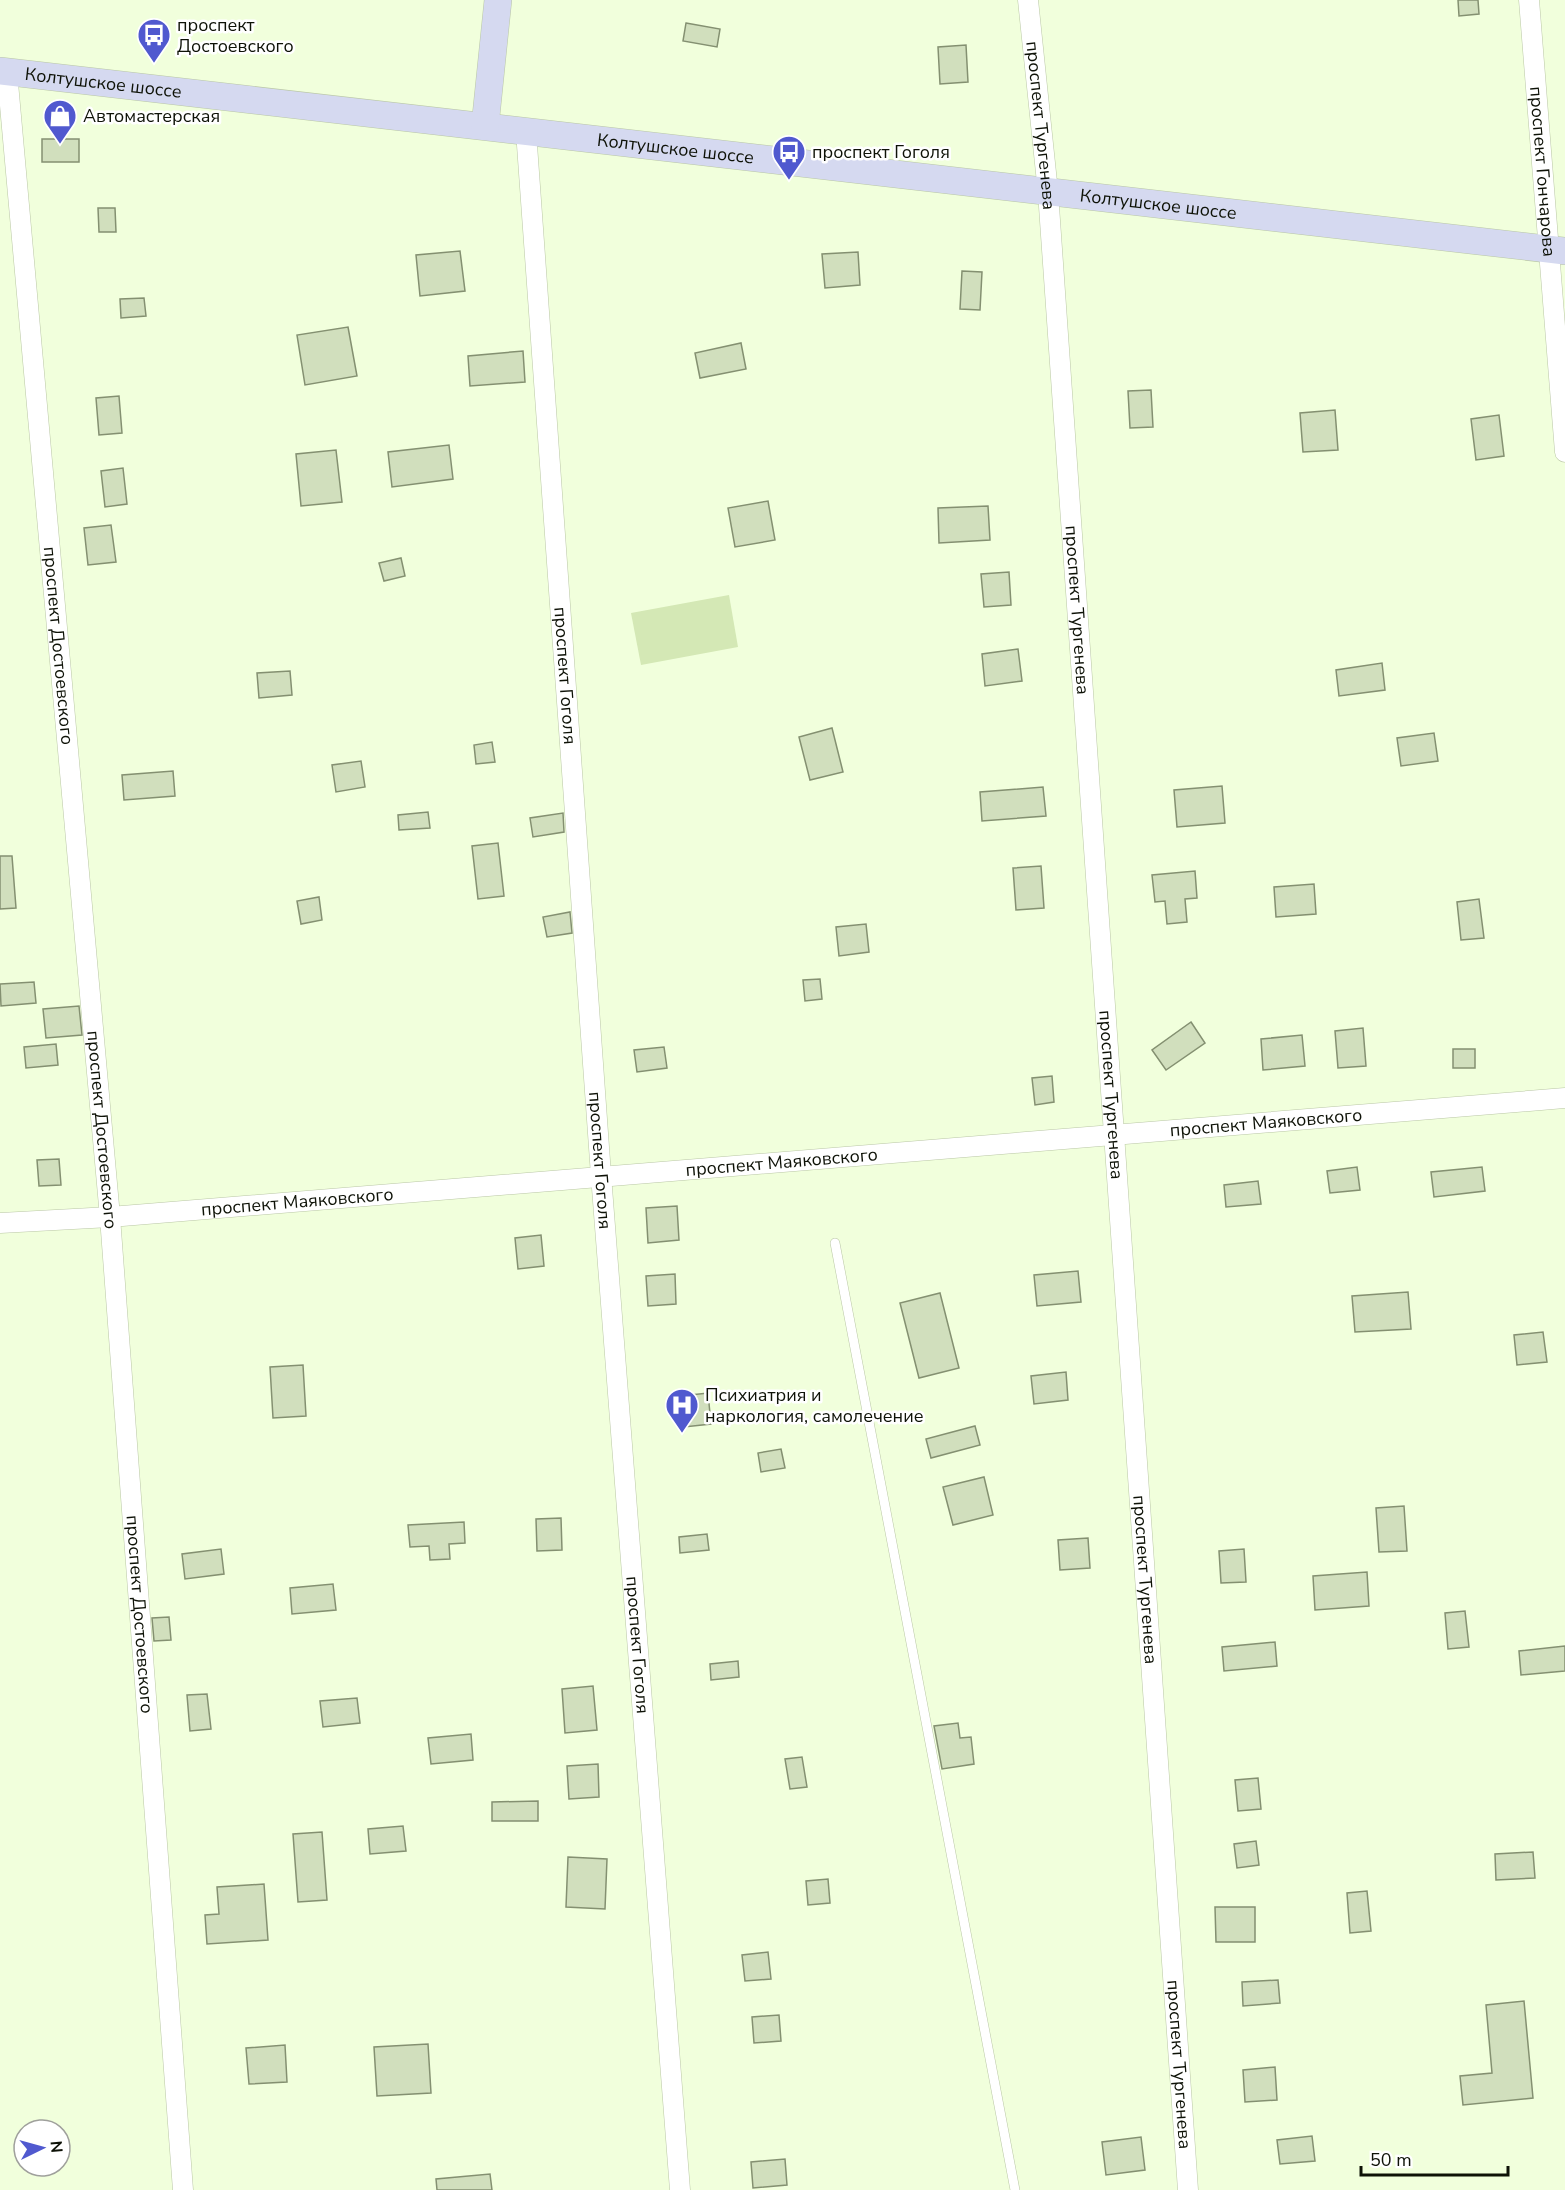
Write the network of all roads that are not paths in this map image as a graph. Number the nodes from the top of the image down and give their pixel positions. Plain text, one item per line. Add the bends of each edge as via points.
1 (498, 0) edge
2 (1028, 0) edge
3 (1529, 0) edge
4 (4, 72) edge
5 (484, 126) junction
6 (526, 132) junction
7 (1048, 192) junction
8 (1556, 250) edge
9 (1565, 452) edge
10 (1565, 1098) edge
11 (1116, 1136) junction
12 (601, 1175) junction
13 (110, 1217) junction
14 (0, 1223) edge
15 (835, 1243) dead end
16 (183, 2190) edge
17 (680, 2190) edge
18 (1015, 2190) edge
19 (1188, 2190) edge

1 - 5 main road
2 - 7 street, проспект Тургенева
3 - 8 street, проспект Гончарова
4 - 5 main road, Колтушское шоссе
4 - 13 street, проспект Достоевского
5 - 6 main road, Колтушское шоссе
6 - 7 main road, Колтушское шоссе
6 - 12 street, проспект Гоголя
7 - 8 main road, Колтушское шоссе
7 - 11 street, проспект Тургенева
8 - 9 street, проспект Гончарова
10 - 11 street, проспект Маяковского
11 - 12 street, проспект Маяковского
11 - 19 street, проспект Тургенева
12 - 13 street, проспект Маяковского
12 - 17 street, проспект Гоголя
13 - 14 street, проспект Маяковского
13 - 16 street, проспект Достоевского
15 - 18 lane

